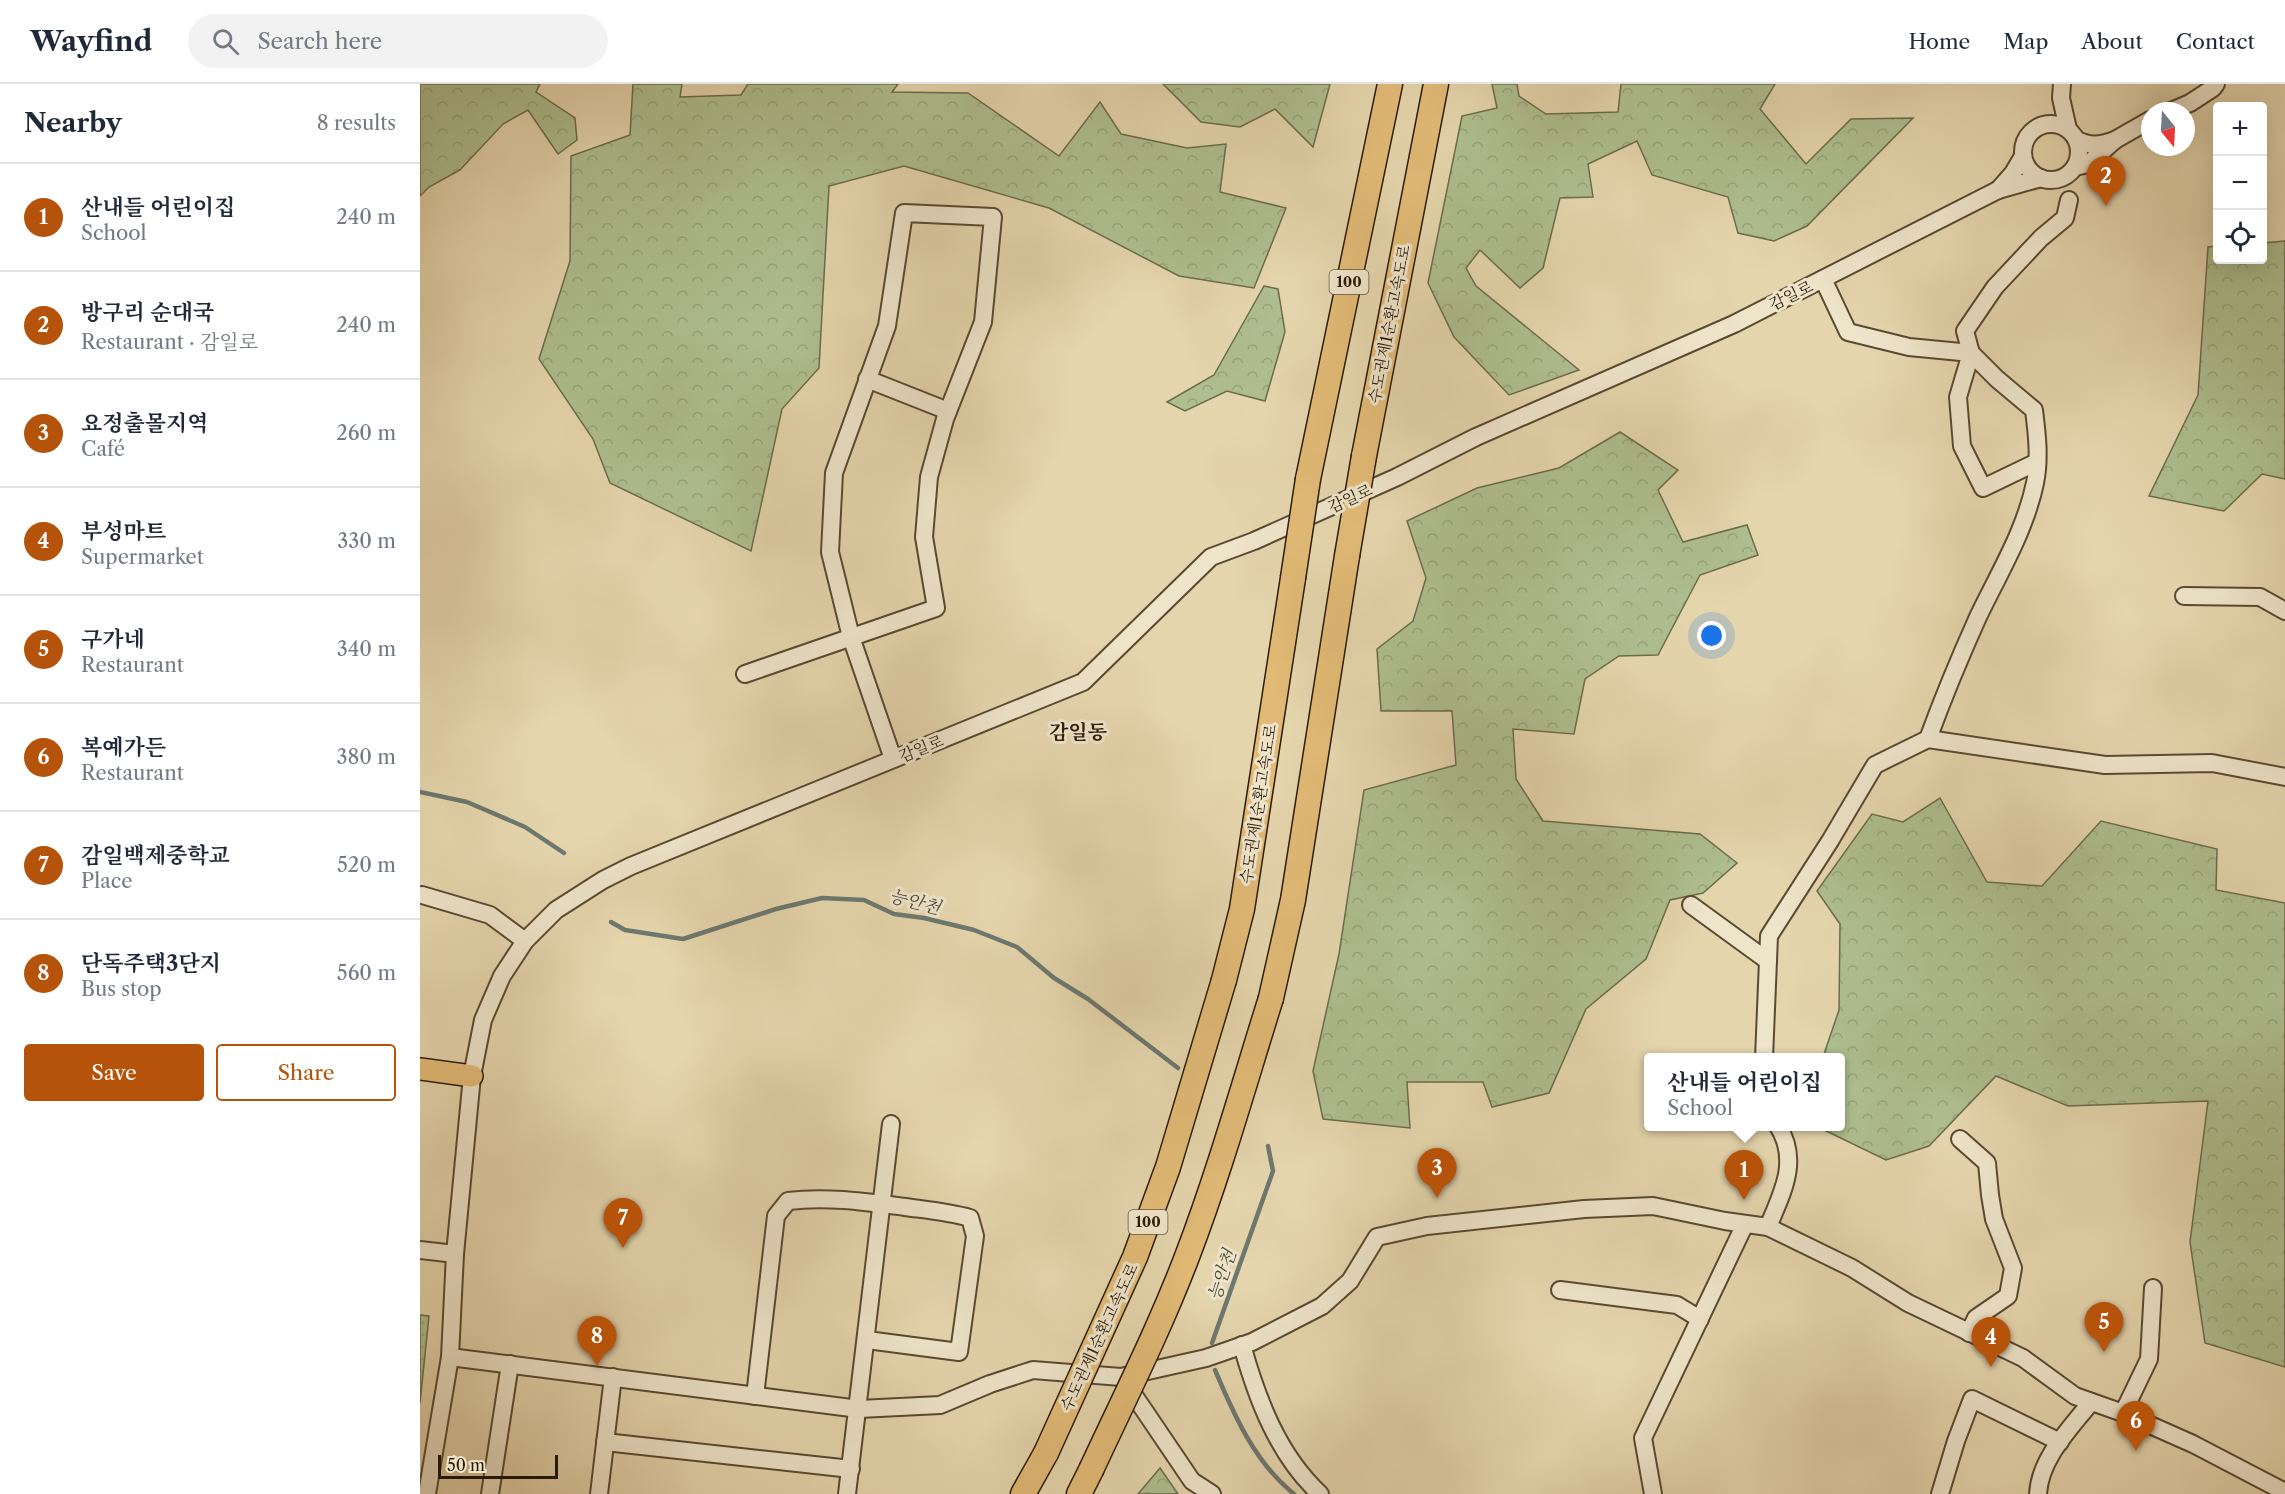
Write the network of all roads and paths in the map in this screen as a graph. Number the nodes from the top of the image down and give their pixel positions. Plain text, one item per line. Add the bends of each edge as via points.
1 (1390, 84) edge
2 (1436, 84) edge
3 (2216, 84) edge
4 (2058, 89) edge
5 (2192, 102) edge
6 (2046, 124) junction
7 (2141, 125) edge
8 (2073, 135) junction
9 (2115, 140) junction
10 (2023, 156) junction
11 (2066, 179) junction
12 (1998, 190) junction
13 (1823, 279) junction
14 (1971, 353) junction
15 (867, 379) junction
16 (948, 411) junction
17 (2037, 462) junction
18 (2184, 596) dead end
19 (2285, 611) edge
20 (851, 637) junction
21 (745, 674) dead end
22 (1928, 739) junction
23 (893, 759) junction
24 (2285, 777) edge
25 (421, 898) edge
26 (1690, 905) dead end
27 (525, 941) junction
28 (1768, 961) junction
29 (1764, 1053) edge
30 (420, 1069) edge
31 (472, 1076) junction
32 (891, 1124) dead end
33 (1781, 1131) edge
34 (1959, 1139) dead end
35 (883, 1204) junction
36 (1745, 1224) junction
37 (1768, 1227) junction
38 (420, 1250) edge
39 (455, 1254) junction
40 (2153, 1288) dead end
41 (1560, 1290) dead end
42 (1700, 1319) junction
43 (1969, 1333) junction
44 (867, 1341) junction
45 (1242, 1345) junction
46 (450, 1357) junction
47 (510, 1364) junction
48 (613, 1377) junction
49 (1121, 1377) junction
50 (755, 1396) junction
51 (2091, 1402) junction
52 (859, 1410) junction
53 (2123, 1413) junction
54 (605, 1442) junction
55 (2060, 1442) junction
56 (851, 1469) junction
57 (2285, 1492) edge
58 (427, 1494) edge
59 (490, 1494) edge
60 (599, 1494) edge
61 (848, 1494) edge
62 (1023, 1494) edge
63 (1079, 1494) edge
64 (1212, 1494) edge
65 (1320, 1494) edge
66 (1653, 1494) edge
67 (1940, 1494) edge
68 (2038, 1494) edge

1 - 62 highway, 수도권제1순환고속도로 / 100, bridge via 1308,479 1242,909 1224,980 1168,1167 1136,1257 1046,1453
2 - 63 highway, 수도권제1순환고속도로, bridge via 1364,456 1293,900 1270,998 1188,1253
3 - 5 street
4 - 6 street
4 - 8 street
6 - 8 street, 감일로 via 2061,125
6 - 10 street, 감일로 via 2026,139
7 - 9 street, 감일로
8 - 9 street, 감일로 via 2087,145
8 - 11 street via 2078,159
9 - 11 street, 감일로
10 - 11 street via 2032,173
10 - 12 street, 감일로
11 - 12 street, 감일로
11 - 14 street via 2065,218 1995,287 1965,331
12 - 13 street, 감일로
13 - 14 street via 1848,332 1909,347
13 - 23 street, 감일로 via 1734,324 1211,557 1083,682
14 - 17 street via 2034,410
14 - 17 street via 1959,397 1962,446 1983,488
15 - 16 street
15 - 16 street via 887,326 904,213 993,217 983,322
15 - 20 street via 834,473 830,552
16 - 20 street via 929,477 924,537 936,608
17 - 22 street via 2035,482 2017,540 1974,626
18 - 19 street via 2259,597
20 - 21 street
20 - 23 street
22 - 24 street via 2105,765 2212,763
22 - 28 street via 1875,765 1769,936
23 - 27 street, 감일로 via 631,866 556,910
25 - 27 street via 490,915
26 - 28 street
27 - 31 street, 감일로 via 502,976 483,1020
28 - 29 street
30 - 31 main road
31 - 39 street, 감일로
32 - 35 street
33 - 37 street via 1787,1141 1788,1178
34 - 43 street via 1987,1163 1995,1219 2013,1268 2008,1296 1976,1318
35 - 44 street
35 - 44 street via 970,1218 975,1236 959,1352
35 - 50 street via 810,1198 788,1201 776,1216
36 - 37 street
36 - 42 street
36 - 45 street via 1653,1206 1584,1209 1427,1226 1377,1237 1350,1281 1322,1306
37 - 43 street
38 - 39 street
39 - 46 street, 감일로
40 - 53 street via 2149,1359
41 - 42 street via 1677,1305
42 - 66 street via 1643,1438
43 - 51 street via 2022,1358 2074,1396
44 - 52 street
45 - 49 street via 1206,1358
45 - 65 street via 1254,1387 1280,1444
46 - 47 street
46 - 58 street, 감일로
47 - 48 street
47 - 59 street
48 - 50 street
48 - 54 street
49 - 52 street via 1034,1370 940,1405
49 - 64 street via 1192,1481
50 - 52 street
51 - 53 street
51 - 55 street
52 - 56 street
53 - 57 street
54 - 56 street
54 - 60 street
55 - 67 street via 1972,1399
55 - 68 street via 2039,1478
56 - 61 street

